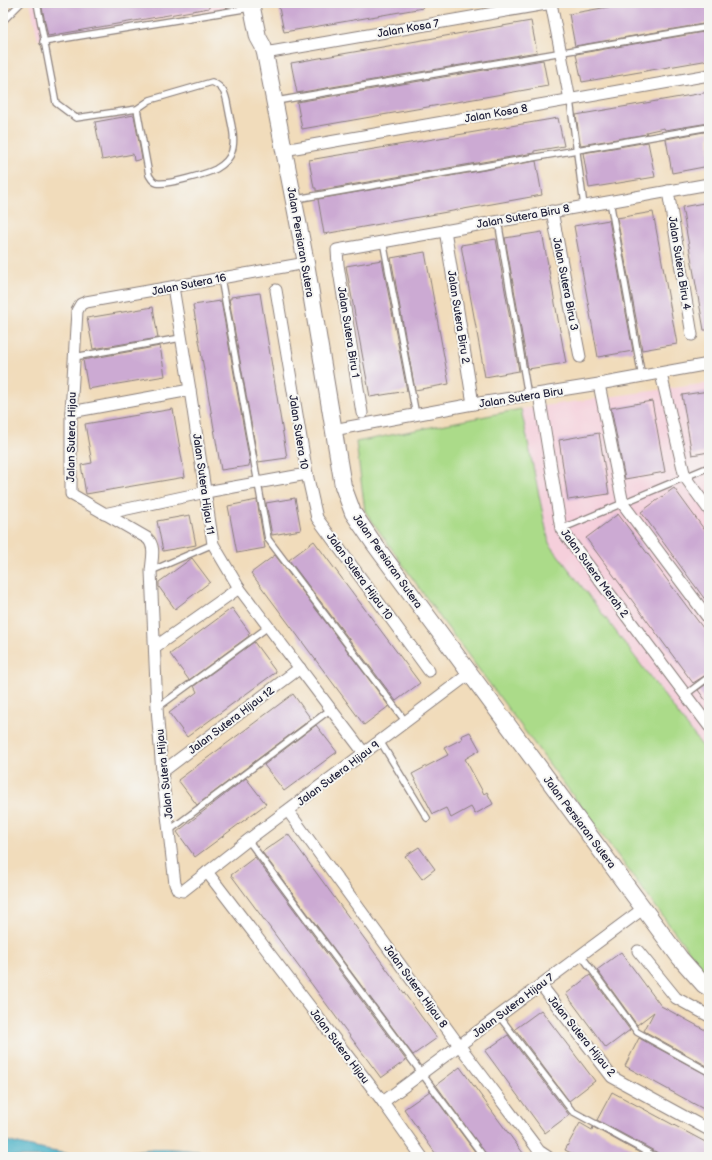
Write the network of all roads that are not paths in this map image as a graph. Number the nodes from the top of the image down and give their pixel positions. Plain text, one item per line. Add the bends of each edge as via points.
1 (21, 3) edge
2 (37, 3) edge
3 (551, 3) edge
4 (254, 4) edge
5 (3, 21) edge
6 (709, 27) edge
7 (43, 42) junction
8 (264, 50) junction
9 (561, 52) junction
10 (709, 75) edge
11 (570, 100) junction
12 (274, 101) junction
13 (137, 109) junction
14 (709, 127) edge
15 (284, 150) junction
16 (576, 151) junction
17 (709, 184) edge
18 (668, 191) junction
19 (294, 200) junction
20 (610, 201) junction
21 (584, 206) junction
22 (552, 211) junction
23 (498, 221) junction
24 (445, 230) junction
25 (383, 241) junction
26 (337, 250) joint
27 (306, 263) junction
28 (221, 278) junction
29 (173, 287) junction
30 (276, 290) dead end
31 (77, 311) joint
32 (692, 335) dead end
33 (181, 338) junction
34 (74, 357) junction
35 (580, 357) dead end
36 (709, 364) edge
37 (661, 374) junction
38 (642, 377) junction
39 (599, 384) junction
40 (190, 390) junction
41 (534, 395) junction
42 (473, 404) junction
43 (71, 412) junction
44 (362, 413) dead end
45 (416, 415) junction
46 (333, 430) junction
47 (709, 467) edge
48 (307, 474) junction
49 (686, 477) junction
50 (257, 482) junction
51 (206, 492) junction
52 (623, 504) junction
53 (709, 510) edge
54 (104, 514) junction
55 (561, 529) junction
56 (213, 544) junction
57 (151, 571) junction
58 (239, 588) junction
59 (709, 619) edge
60 (268, 627) junction
61 (155, 647) junction
62 (300, 668) junction
63 (429, 671) dead end
64 (469, 674) junction
65 (709, 677) edge
66 (686, 695) junction
67 (158, 708) junction
68 (332, 709) junction
69 (406, 722) junction
70 (709, 726) edge
71 (380, 741) junction
72 (364, 753) junction
73 (162, 772) junction
74 (288, 811) junction
75 (427, 818) dead end
76 (170, 830) junction
77 (248, 840) junction
78 (206, 872) junction
79 (644, 908) junction
80 (638, 951) dead end
81 (581, 955) junction
82 (541, 985) junction
83 (709, 988) edge
84 (499, 1016) junction
85 (709, 1016) edge
86 (459, 1046) junction
87 (709, 1072) edge
88 (422, 1073) junction
89 (383, 1102) junction
90 (709, 1130) edge
91 (422, 1157) edge
92 (484, 1157) edge
93 (548, 1157) edge
94 (656, 1157) edge

1 - 5 lane
2 - 7 lane
3 - 8 street, Jalan Kosa 7
3 - 9 street
4 - 7 lane
4 - 8 street, Jalan Persiaran Sutera via 265,37
6 - 9 lane
7 - 13 lane via 56,103 67,112 76,118
8 - 12 street, Jalan Persiaran Sutera
9 - 11 street
9 - 12 lane
10 - 11 street, Jalan Kosa 8
11 - 15 street, Jalan Kosa 8
11 - 16 lane
12 - 15 street, Jalan Persiaran Sutera
13 - 13 lane via 150,100 212,82 219,85 225,92 234,138 232,152 215,170 173,182 157,183 149,175
14 - 16 lane
15 - 19 street, Jalan Persiaran Sutera
16 - 19 lane
16 - 21 lane
17 - 18 street, Jalan Sutera Biru 8
18 - 20 street, Jalan Sutera Biru 8
18 - 32 street, Jalan Sutera Biru 4
19 - 27 street, Jalan Persiaran Sutera
20 - 21 street, Jalan Sutera Biru 8
20 - 38 lane
21 - 22 street, Jalan Sutera Biru 8
22 - 23 street, Jalan Sutera Biru 8
22 - 35 street, Jalan Sutera Biru 3
23 - 24 street, Jalan Sutera Biru 8
23 - 41 lane
24 - 25 street, Jalan Sutera Biru 8
24 - 42 street, Jalan Sutera Biru 2
25 - 26 street, Jalan Sutera Biru 8
25 - 45 lane
26 - 44 street, Jalan Sutera Biru 1
27 - 28 street, Jalan Sutera 16
27 - 46 street, Jalan Persiaran Sutera
28 - 29 street, Jalan Sutera 16
28 - 50 lane
29 - 31 street, Jalan Sutera 16 via 86,302 81,304
29 - 33 street, Jalan Sutera Hijau 11
30 - 48 street, Jalan Sutera 10
31 - 34 street, Jalan Sutera Hijau
33 - 34 lane
33 - 40 street, Jalan Sutera Hijau 11
34 - 43 street, Jalan Sutera Hijau
36 - 37 street, Jalan Sutera Biru
37 - 38 street, Jalan Sutera Biru
37 - 49 street
38 - 39 street, Jalan Sutera Biru
39 - 41 street, Jalan Sutera Biru
39 - 52 street
40 - 43 street
40 - 51 street, Jalan Sutera Hijau 11
41 - 42 street, Jalan Sutera Biru
41 - 55 street, Jalan Sutera Merah 2
42 - 45 street, Jalan Sutera Biru
43 - 54 street, Jalan Sutera Hijau via 71,494
45 - 46 street, Jalan Sutera Biru
46 - 64 street, Jalan Persiaran Sutera via 343,486 353,513
47 - 49 lane
48 - 50 street, Jalan Sutera 10
48 - 63 street, Jalan Sutera Hijau 10 via 317,518
49 - 52 lane
49 - 53 street
50 - 51 street, Jalan Sutera 10
50 - 69 lane via 268,539
51 - 54 street, Jalan Sutera 10
51 - 56 street, Jalan Sutera Hijau 11
52 - 55 lane
52 - 59 street
54 - 57 street, Jalan Sutera Hijau via 150,541 153,550
55 - 66 street, Jalan Sutera Merah 2
56 - 57 lane
56 - 58 street, Jalan Sutera Hijau 11
57 - 61 street, Jalan Sutera Hijau
58 - 60 street, Jalan Sutera Hijau 11
58 - 61 street
60 - 62 street, Jalan Sutera Hijau 11
60 - 67 lane
61 - 67 street, Jalan Sutera Hijau
62 - 68 street, Jalan Sutera Hijau 11
62 - 73 street, Jalan Sutera Hijau 12
64 - 69 street, Jalan Sutera Hijau 9
64 - 79 street, Jalan Persiaran Sutera
65 - 66 lane
66 - 70 street, Jalan Sutera Merah 2
67 - 73 street, Jalan Sutera Hijau
68 - 72 street, Jalan Sutera Hijau 11
68 - 76 lane
69 - 71 street, Jalan Sutera Hijau 9
71 - 72 street, Jalan Sutera Hijau 9
71 - 75 lane
72 - 74 street, Jalan Sutera Hijau 9
73 - 76 street, Jalan Sutera Hijau
74 - 77 street, Jalan Sutera Hijau 9
74 - 86 street, Jalan Sutera Hijau 8
76 - 78 street, Jalan Sutera Hijau via 175,884 178,890 183,891
77 - 78 street, Jalan Sutera Hijau 9
77 - 88 lane
78 - 89 street, Jalan Sutera Hijau
79 - 81 street, Jalan Sutera Hijau 7
79 - 83 street, Jalan Persiaran Sutera via 680,958
80 - 85 street via 676,998
81 - 82 street, Jalan Sutera Hijau 7
81 - 87 lane via 637,1032
82 - 84 street, Jalan Sutera Hijau 7
82 - 90 street, Jalan Sutera Hijau 2 via 612,1077
84 - 86 street, Jalan Sutera Hijau 7
84 - 94 lane via 572,1111
86 - 88 street, Jalan Sutera Hijau 7
86 - 93 street, Jalan Sutera Hijau 8 via 539,1151
88 - 89 street, Jalan Sutera Hijau 7
88 - 92 lane
89 - 91 street, Jalan Sutera Hijau

